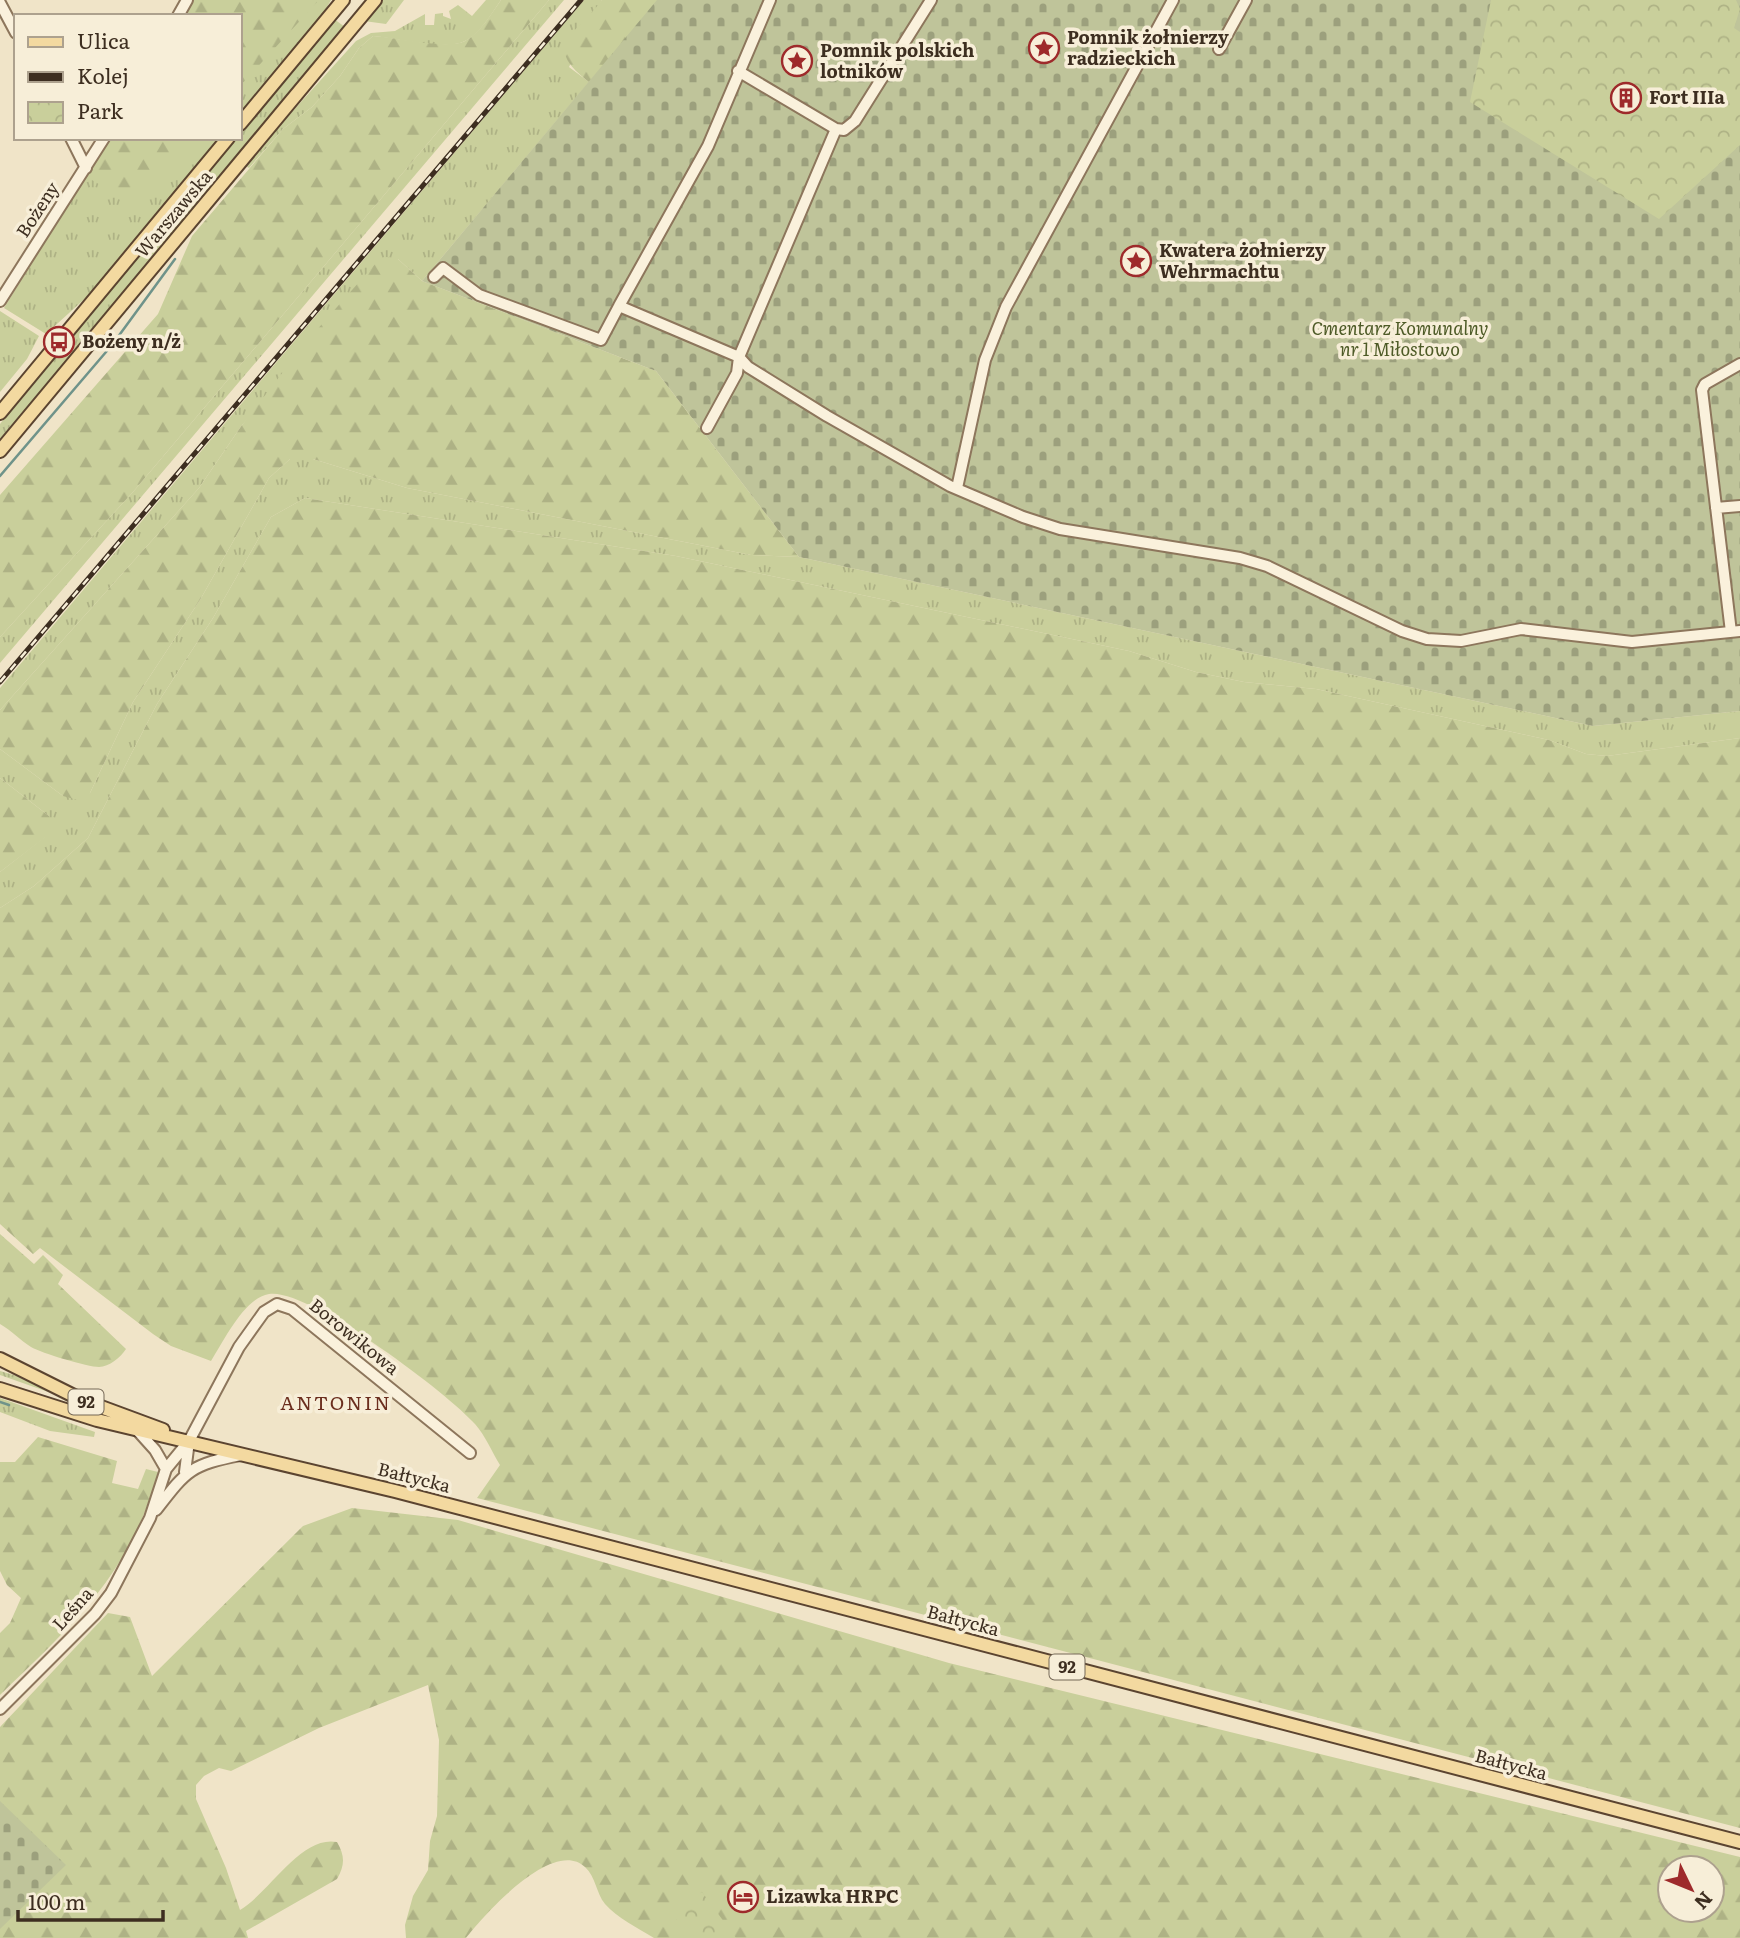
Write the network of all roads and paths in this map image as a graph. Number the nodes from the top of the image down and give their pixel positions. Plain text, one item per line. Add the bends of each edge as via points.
1 (375, 0) edge
2 (771, 0) edge
3 (931, 0) edge
4 (1173, 0) edge
5 (1246, 0) edge
6 (0, 4) edge
7 (339, 4) edge
8 (355, 24) junction
9 (14, 29) edge
10 (1219, 49) dead end
11 (738, 71) junction
12 (242, 122) edge
13 (836, 130) junction
14 (72, 140) edge
15 (103, 140) edge
16 (226, 140) edge
17 (86, 168) junction
18 (434, 277) dead end
19 (1, 299) edge
20 (619, 306) junction
21 (738, 357) junction
22 (1740, 364) edge
23 (0, 413) edge
24 (707, 428) dead end
25 (0, 451) edge
26 (957, 488) junction
27 (1740, 506) edge
28 (1716, 509) junction
29 (1736, 631) edge
30 (0, 1359) edge
31 (0, 1390) edge
32 (137, 1430) junction
33 (175, 1438) junction
34 (189, 1441) junction
35 (470, 1453) dead end
36 (241, 1455) junction
37 (166, 1469) junction
38 (185, 1472) junction
39 (150, 1518) junction
40 (0, 1709) edge
41 (1740, 1843) edge

1 - 8 main road, Warszawska
2 - 11 street
3 - 13 street via 855,121
4 - 26 street via 1006,307 985,360
5 - 10 street
6 - 9 street
7 - 8 main road
7 - 12 main road
8 - 25 main road, Warszawska
11 - 13 street
11 - 20 street via 708,146
13 - 21 street
14 - 17 street
15 - 17 street, Bożeny
16 - 23 main road, Warszawska
17 - 19 street, Bożeny
18 - 20 street via 443,268 479,295 601,340
20 - 21 street
21 - 24 street via 737,373
21 - 26 street via 805,403
22 - 28 street via 1702,390
26 - 29 street via 1060,529 1204,550 1266,566 1427,639 1461,641 1521,629 1632,642
27 - 28 street
28 - 29 street
30 - 33 main road, Bałtycka / 92 via 82,1400
31 - 32 main road, Bałtycka / 92
32 - 33 main road, Bałtycka / 92
32 - 37 street
33 - 34 main road, Bałtycka / 92
34 - 35 street, Borowikowa via 234,1354 264,1312 277,1304 292,1309
34 - 36 main road, Bałtycka / 92
34 - 37 street, Leśna
34 - 38 street, Leśna
36 - 38 street via 209,1461
36 - 41 main road, Bałtycka / 92 via 395,1491
37 - 39 street, Leśna
38 - 39 street, Leśna
39 - 40 street, Leśna via 95,1614

